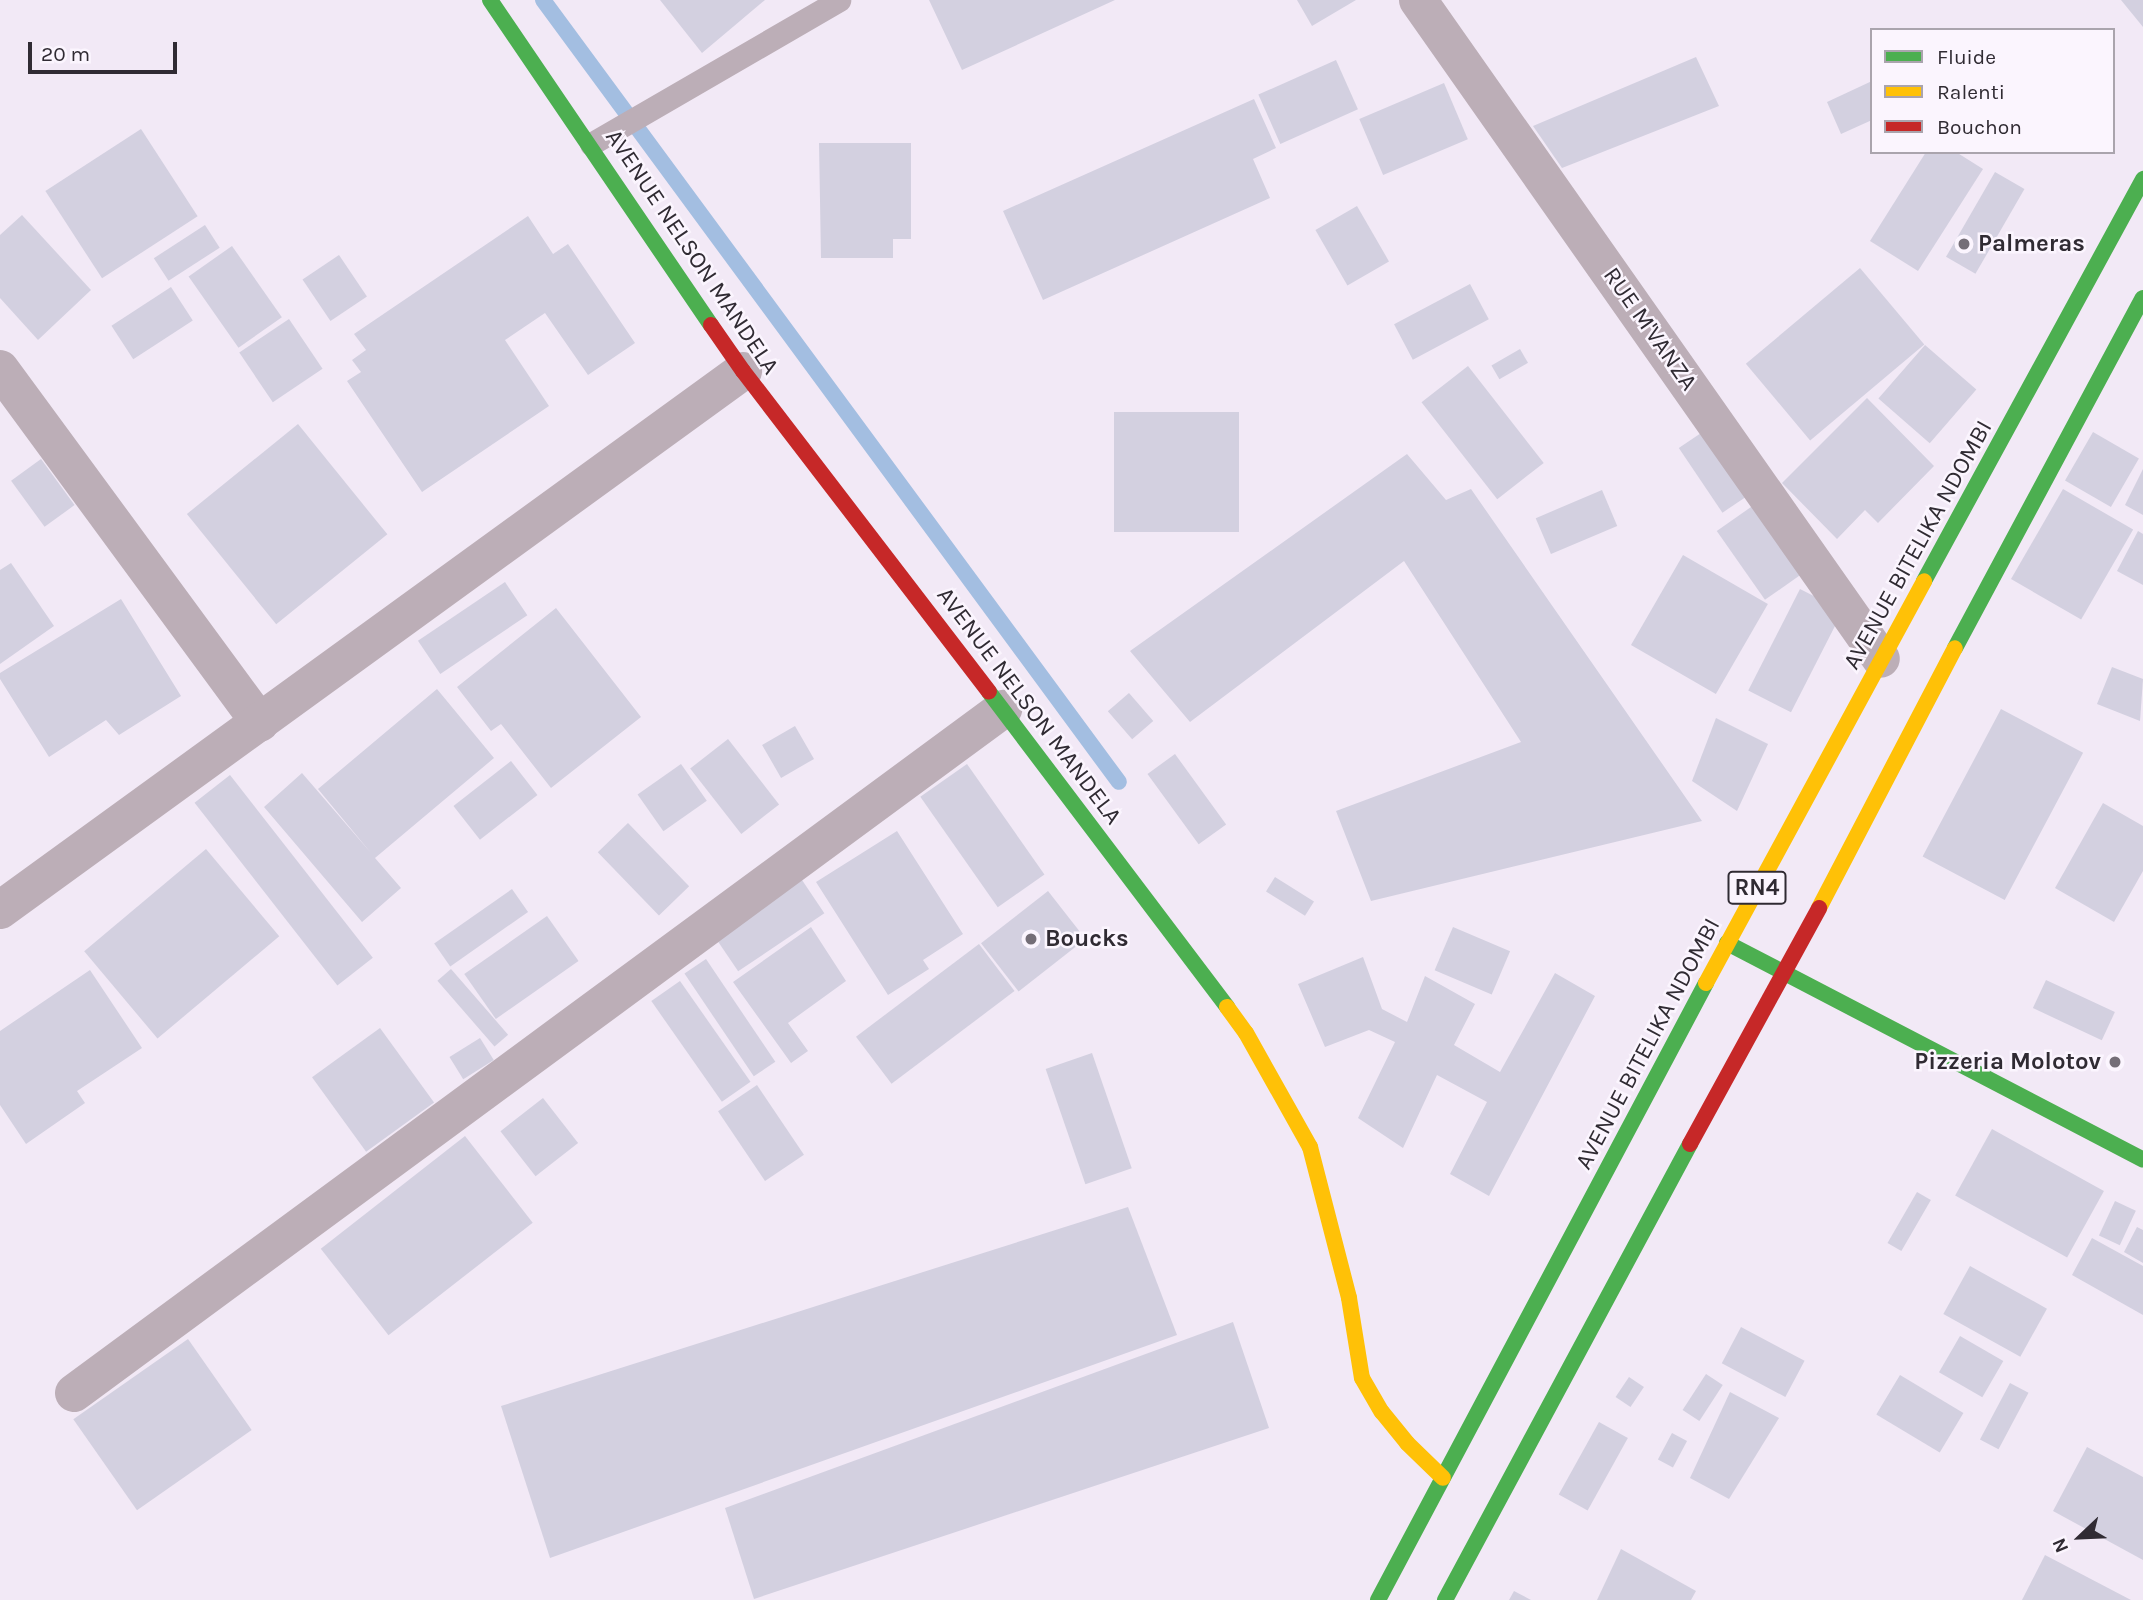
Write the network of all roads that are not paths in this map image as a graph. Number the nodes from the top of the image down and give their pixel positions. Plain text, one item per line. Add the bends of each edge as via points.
1 (490, 0) edge
2 (839, 0) edge
3 (1418, 0) edge
4 (591, 145) junction
5 (2143, 179) edge
6 (2143, 298) edge
7 (0, 369) edge
8 (743, 371) junction
9 (1881, 659) junction
10 (1003, 709) junction
11 (260, 723) junction
12 (0, 910) edge
13 (1727, 943) junction
14 (1785, 972) junction
15 (2143, 1160) edge
16 (74, 1393) dead end
17 (1443, 1478) junction
18 (1378, 1600) edge
19 (1445, 1600) edge

1 - 4 main road, AVENUE NELSON MANDELA
2 - 4 lane
3 - 9 street, RUE M'VANZA
4 - 8 main road, AVENUE NELSON MANDELA
5 - 9 main road, AVENUE BITELIKA NDOMBI / RN4
6 - 14 main road, RN4
7 - 11 street
8 - 10 main road, AVENUE NELSON MANDELA
8 - 11 street
9 - 13 main road, AVENUE BITELIKA NDOMBI / RN4
10 - 16 street
10 - 17 main road, AVENUE NELSON MANDELA via 1246,1033 1310,1147 1349,1298 1362,1378 1406,1443
11 - 12 street
13 - 14 main road
13 - 17 main road, AVENUE BITELIKA NDOMBI / RN4
14 - 15 main road
14 - 19 main road, RN4
17 - 18 main road, AVENUE BITELIKA NDOMBI / RN4

